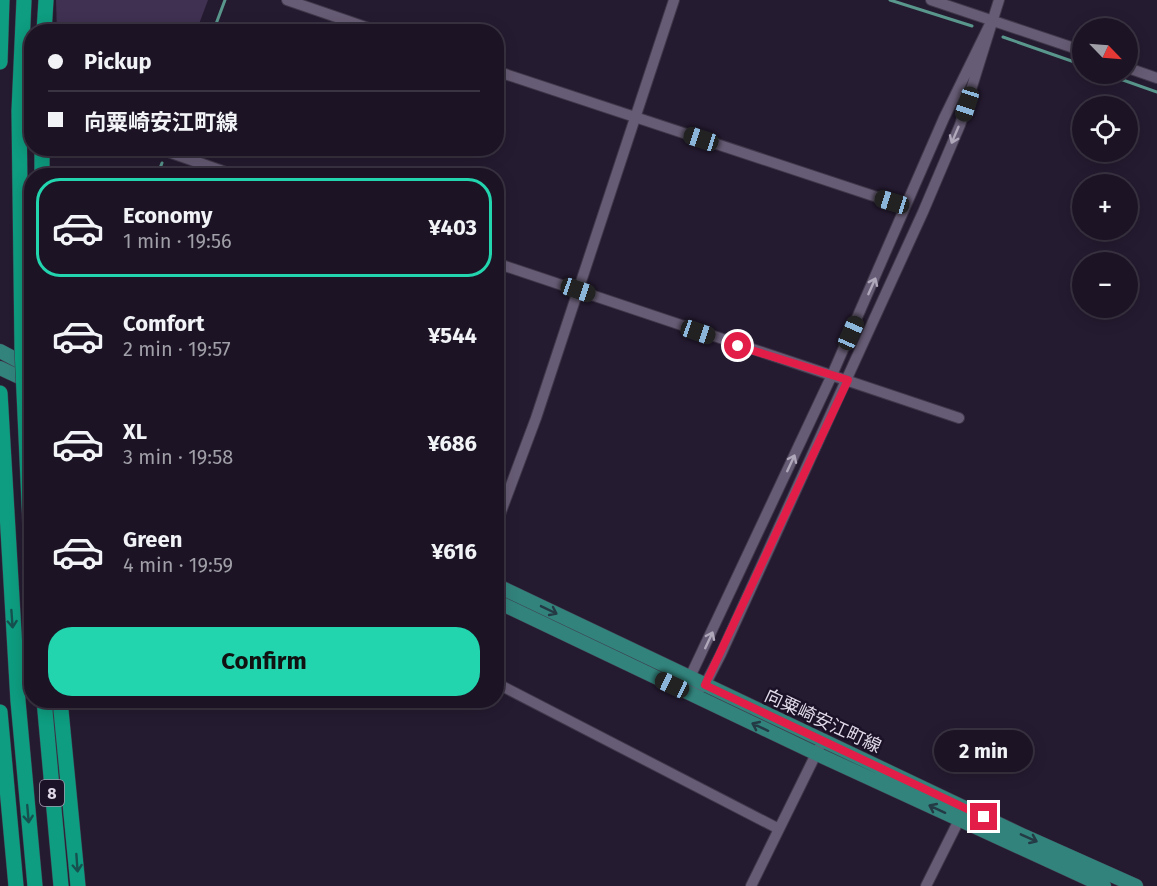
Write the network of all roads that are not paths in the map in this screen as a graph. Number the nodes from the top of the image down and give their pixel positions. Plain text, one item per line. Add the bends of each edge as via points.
1 (2, 0) edge
2 (24, 0) edge
3 (46, 0) edge
4 (287, 0) edge
5 (674, 0) edge
6 (931, 0) edge
7 (999, 0) edge
8 (992, 20) junction
9 (44, 24) edge
10 (357, 24) edge
11 (1072, 47) edge
12 (0, 62) edge
13 (1138, 71) edge
14 (504, 74) edge
15 (1157, 78) edge
16 (636, 117) junction
17 (178, 156) edge
18 (213, 168) edge
19 (892, 202) dead end
20 (504, 266) edge
21 (578, 290) junction
22 (0, 351) edge
23 (24, 364) edge
24 (0, 368) edge
25 (832, 375) junction
26 (24, 379) edge
27 (848, 380) junction
28 (24, 392) edge
29 (0, 393) edge
30 (959, 418) dead end
31 (504, 504) edge
32 (504, 589) edge
33 (504, 605) edge
34 (690, 677) junction
35 (705, 685) junction
36 (504, 687) edge
37 (692, 694) junction
38 (45, 708) edge
39 (61, 708) edge
40 (0, 712) edge
41 (822, 740) junction
42 (817, 754) junction
43 (6, 784) junction
44 (962, 813) junction
45 (779, 829) junction
46 (11, 886) edge
47 (16, 886) edge
48 (37, 886) edge
49 (61, 886) edge
50 (78, 886) edge
51 (751, 886) edge
52 (926, 886) edge
53 (1104, 886) edge
54 (1136, 886) edge

1 - 12 highway
2 - 28 highway, bridge via 19,111
3 - 9 highway
4 - 10 street
5 - 16 street
6 - 8 street
7 - 8 street
8 - 11 street
25 -> 8 street via 949,108
8 -> 27 street via 960,125
13 - 15 street
14 - 16 street
16 - 19 street
16 - 21 street
17 - 18 street
20 - 21 street
21 - 25 street
21 - 31 street
22 - 23 main road
24 - 26 main road
25 - 27 street
34 -> 25 street
27 - 30 street
27 - 35 street
29 -> 48 highway via 17,689
32 -> 34 main road, 向粟崎安江町線
33 - 37 main road, 向粟崎安江町線
34 - 35 main road, 向粟崎安江町線
34 - 37 street
35 - 37 street
35 - 41 main road, 向粟崎安江町線
36 - 45 street
42 -> 37 main road, 向粟崎安江町線
38 - 49 highway, 8
39 -> 50 highway
40 - 43 highway
41 - 42 street
41 - 44 main road, 向粟崎安江町線
44 -> 42 main road, 向粟崎安江町線
42 - 45 street
43 - 46 highway
43 - 47 highway
44 - 52 street
44 - 53 main road, 向粟崎安江町線
44 -> 54 main road, 向粟崎安江町線
45 - 51 street

